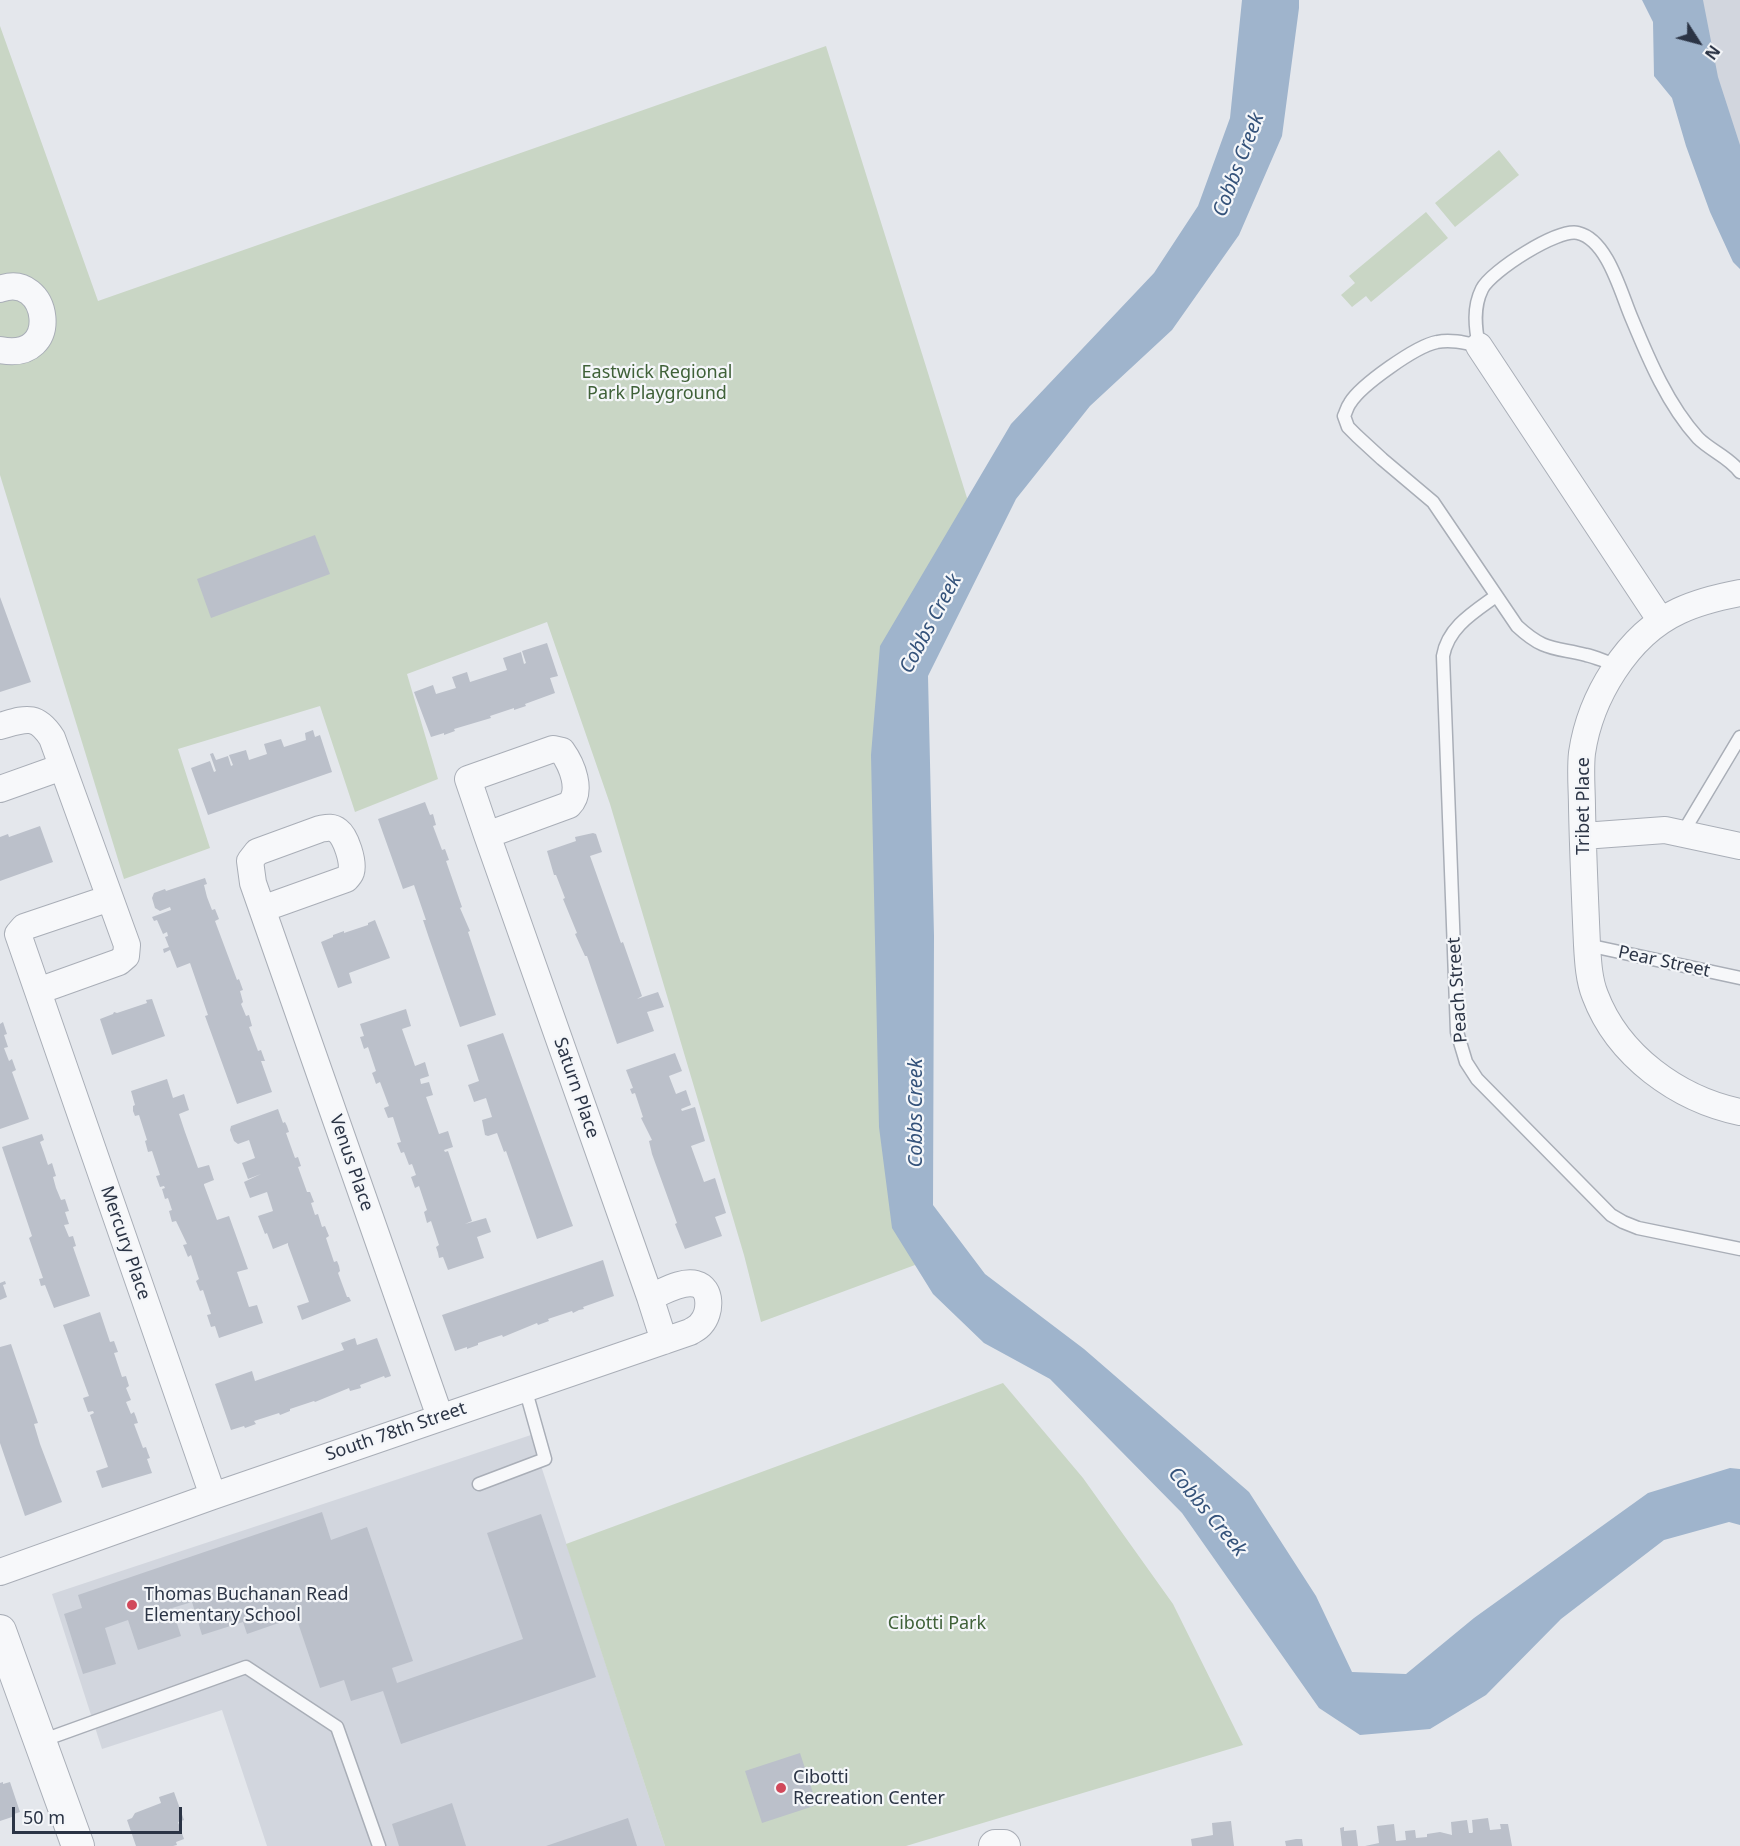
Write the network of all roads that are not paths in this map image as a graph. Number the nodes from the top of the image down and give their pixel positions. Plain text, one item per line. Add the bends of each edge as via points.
1 (0, 290) edge
2 (1479, 346) junction
3 (0, 350) edge
4 (1740, 472) edge
5 (1740, 593) edge
6 (1496, 596) junction
7 (1661, 621) junction
8 (1618, 665) junction
9 (0, 726) edge
10 (1740, 737) edge
11 (62, 767) junction
12 (0, 789) edge
13 (1682, 834) junction
14 (487, 835) junction
15 (1583, 836) junction
16 (1740, 846) edge
17 (110, 898) junction
18 (262, 909) dead end
19 (1587, 945) junction
20 (1740, 978) edge
21 (38, 991) junction
22 (1728, 1109) edge
23 (1740, 1249) edge
24 (650, 1297) junction
25 (664, 1341) junction
26 (525, 1388) junction
27 (440, 1417) junction
28 (479, 1484) dead end
29 (213, 1496) junction
30 (0, 1572) edge
31 (0, 1631) edge
32 (40, 1742) junction
33 (78, 1846) edge
34 (379, 1846) edge
35 (995, 1846) edge
36 (1004, 1846) edge

1 - 3 street via 24,290 36,299 43,326 36,341 26,349
2 - 4 lane via 1475,327 1477,300 1483,286 1542,243 1578,232 1598,246 1608,260 1632,320 1685,422 1700,440
2 - 6 lane via 1438,341 1416,350 1361,391 1344,416 1357,436 1433,502
2 - 7 street
5 - 7 street, Tribet Place via 1699,603
6 - 8 lane via 1517,626 1533,640 1548,648
6 - 23 lane, Peach Street via 1451,633 1443,656 1460,1047 1489,1093 1611,1215 1638,1228
7 - 8 street, Tribet Place
8 - 15 street, Tribet Place via 1589,720 1582,755
9 - 11 street via 36,720 52,738
10 - 13 lane
11 - 12 street
11 - 17 street
13 - 15 street via 1665,830
13 - 16 street
14 - 14 street, Saturn Place via 468,779 553,748 562,751 575,781 574,800
14 - 24 street, Saturn Place
15 - 19 street, Tribet Place
17 - 21 street via 128,945 126,956
17 - 21 street, Mercury Place via 24,927 18,934
18 - 27 street, Venus Place
19 - 20 lane, Pear Street
19 - 22 street, Tribet Place via 1594,993 1619,1037 1651,1071 1693,1096
21 - 29 street, Mercury Place
24 - 25 street, Saturn Place
24 - 25 street, South 78th Street via 687,1283 698,1284 708,1299 707,1316 701,1325
25 - 26 street, South 78th Street
26 - 27 street, South 78th Street
26 - 28 lane via 545,1459
27 - 29 street, South 78th Street
29 - 30 street, South 78th Street
31 - 32 street
32 - 33 street
32 - 34 lane via 246,1667 337,1728
35 - 36 street

